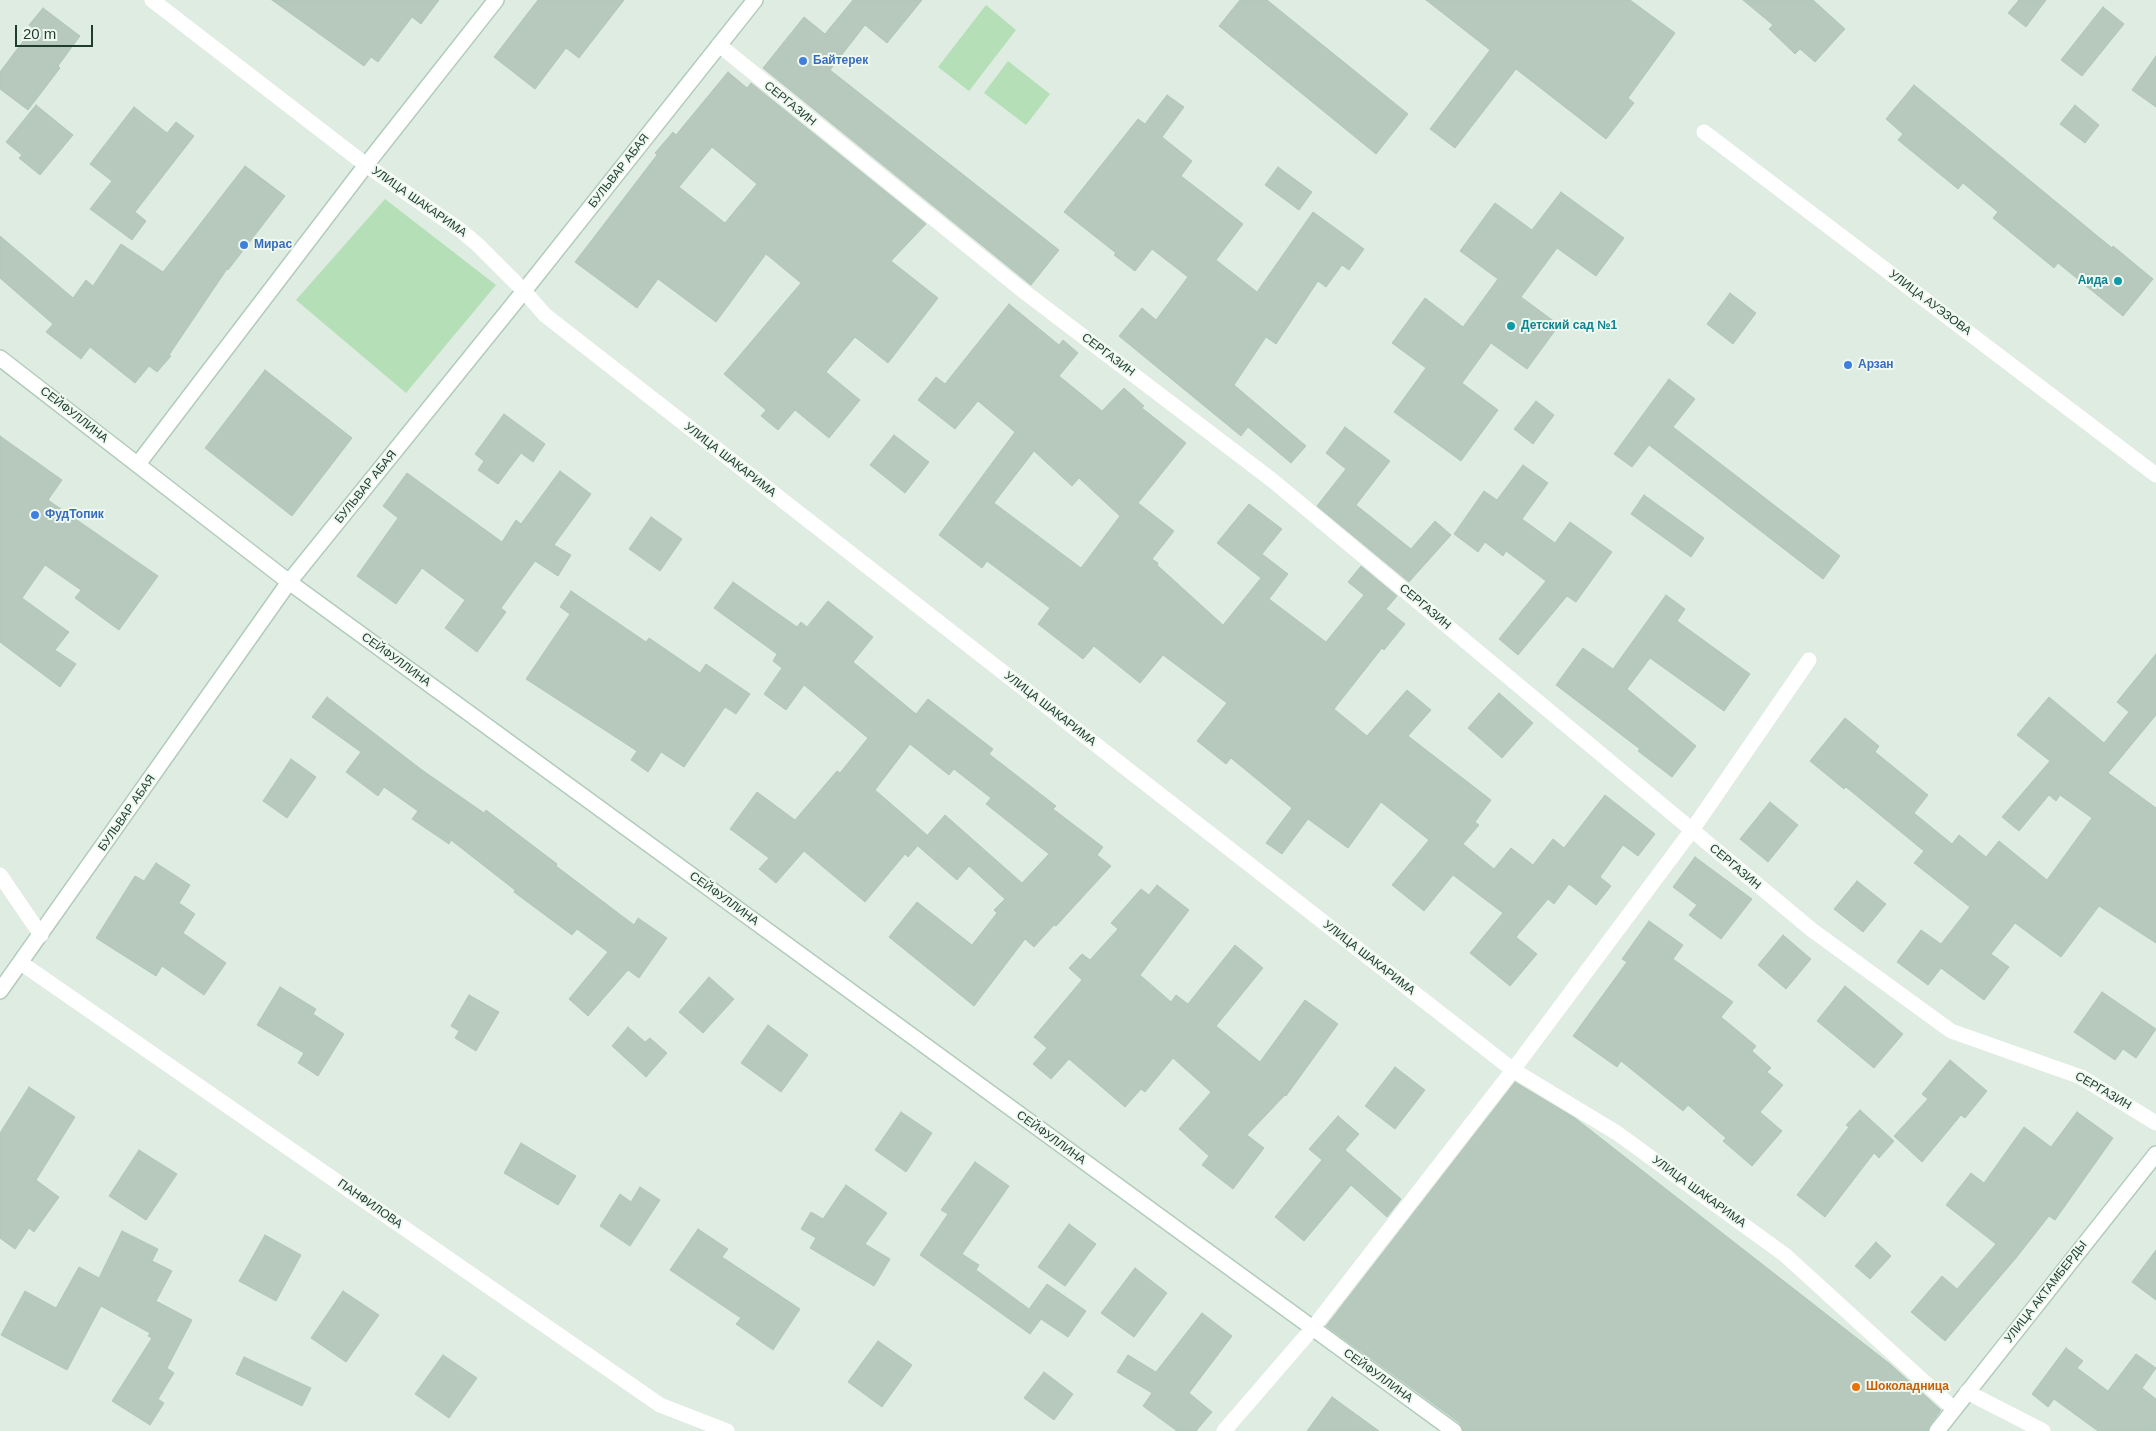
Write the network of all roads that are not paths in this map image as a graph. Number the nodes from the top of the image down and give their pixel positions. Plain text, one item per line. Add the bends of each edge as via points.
1 (152, 0) edge
2 (496, 0) edge
3 (754, 0) edge
4 (719, 45) junction
5 (1704, 132) dead end
6 (366, 164) junction
7 (524, 291) junction
8 (0, 358) edge
9 (138, 464) junction
10 (2156, 475) edge
11 (289, 582) junction
12 (1809, 660) dead end
13 (1692, 830) junction
14 (0, 875) edge
15 (41, 935) junction
16 (21, 963) junction
17 (0, 991) edge
18 (1513, 1070) junction
19 (2156, 1123) edge
20 (2156, 1154) edge
21 (1312, 1329) junction
22 (1967, 1392) junction
23 (1954, 1409) junction
24 (727, 1431) edge
25 (1224, 1431) edge
26 (1454, 1431) edge
27 (1937, 1431) edge
28 (2043, 1431) edge

1 - 6 street, УЛИЦА ШАКАРИМА
2 - 6 street
3 - 4 street, БУЛЬВАР АБАЯ
4 - 7 street, БУЛЬВАР АБАЯ
4 - 13 street, СЕРГАЗИН via 1022,290 1272,480
5 - 10 street, УЛИЦА АУЭЗОВА
6 - 7 street, УЛИЦА ШАКАРИМА via 460,230
6 - 9 street
7 - 11 street, БУЛЬВАР АБАЯ
7 - 18 street, УЛИЦА ШАКАРИМА via 552,321
8 - 9 street, СЕЙФУЛЛИНА
9 - 11 street, СЕЙФУЛЛИНА
11 - 15 street, БУЛЬВАР АБАЯ
11 - 21 street, СЕЙФУЛЛИНА
12 - 13 street
13 - 18 street
13 - 19 street, СЕРГАЗИН via 1812,930 1951,1031 2081,1077
14 - 15 street
15 - 16 street, БУЛЬВАР АБАЯ
16 - 17 street, БУЛЬВАР АБАЯ
16 - 24 street, ПАНФИЛОВА via 660,1405
18 - 21 street
18 - 23 street, УЛИЦА ШАКАРИМА via 1616,1133 1785,1254
20 - 22 street, УЛИЦА АКТАМБЕРДЫ
21 - 25 street
21 - 26 street, СЕЙФУЛЛИНА
22 - 23 street, УЛИЦА АКТАМБЕРДЫ
22 - 28 street
23 - 27 street, УЛИЦА АКТАМБЕРДЫ

